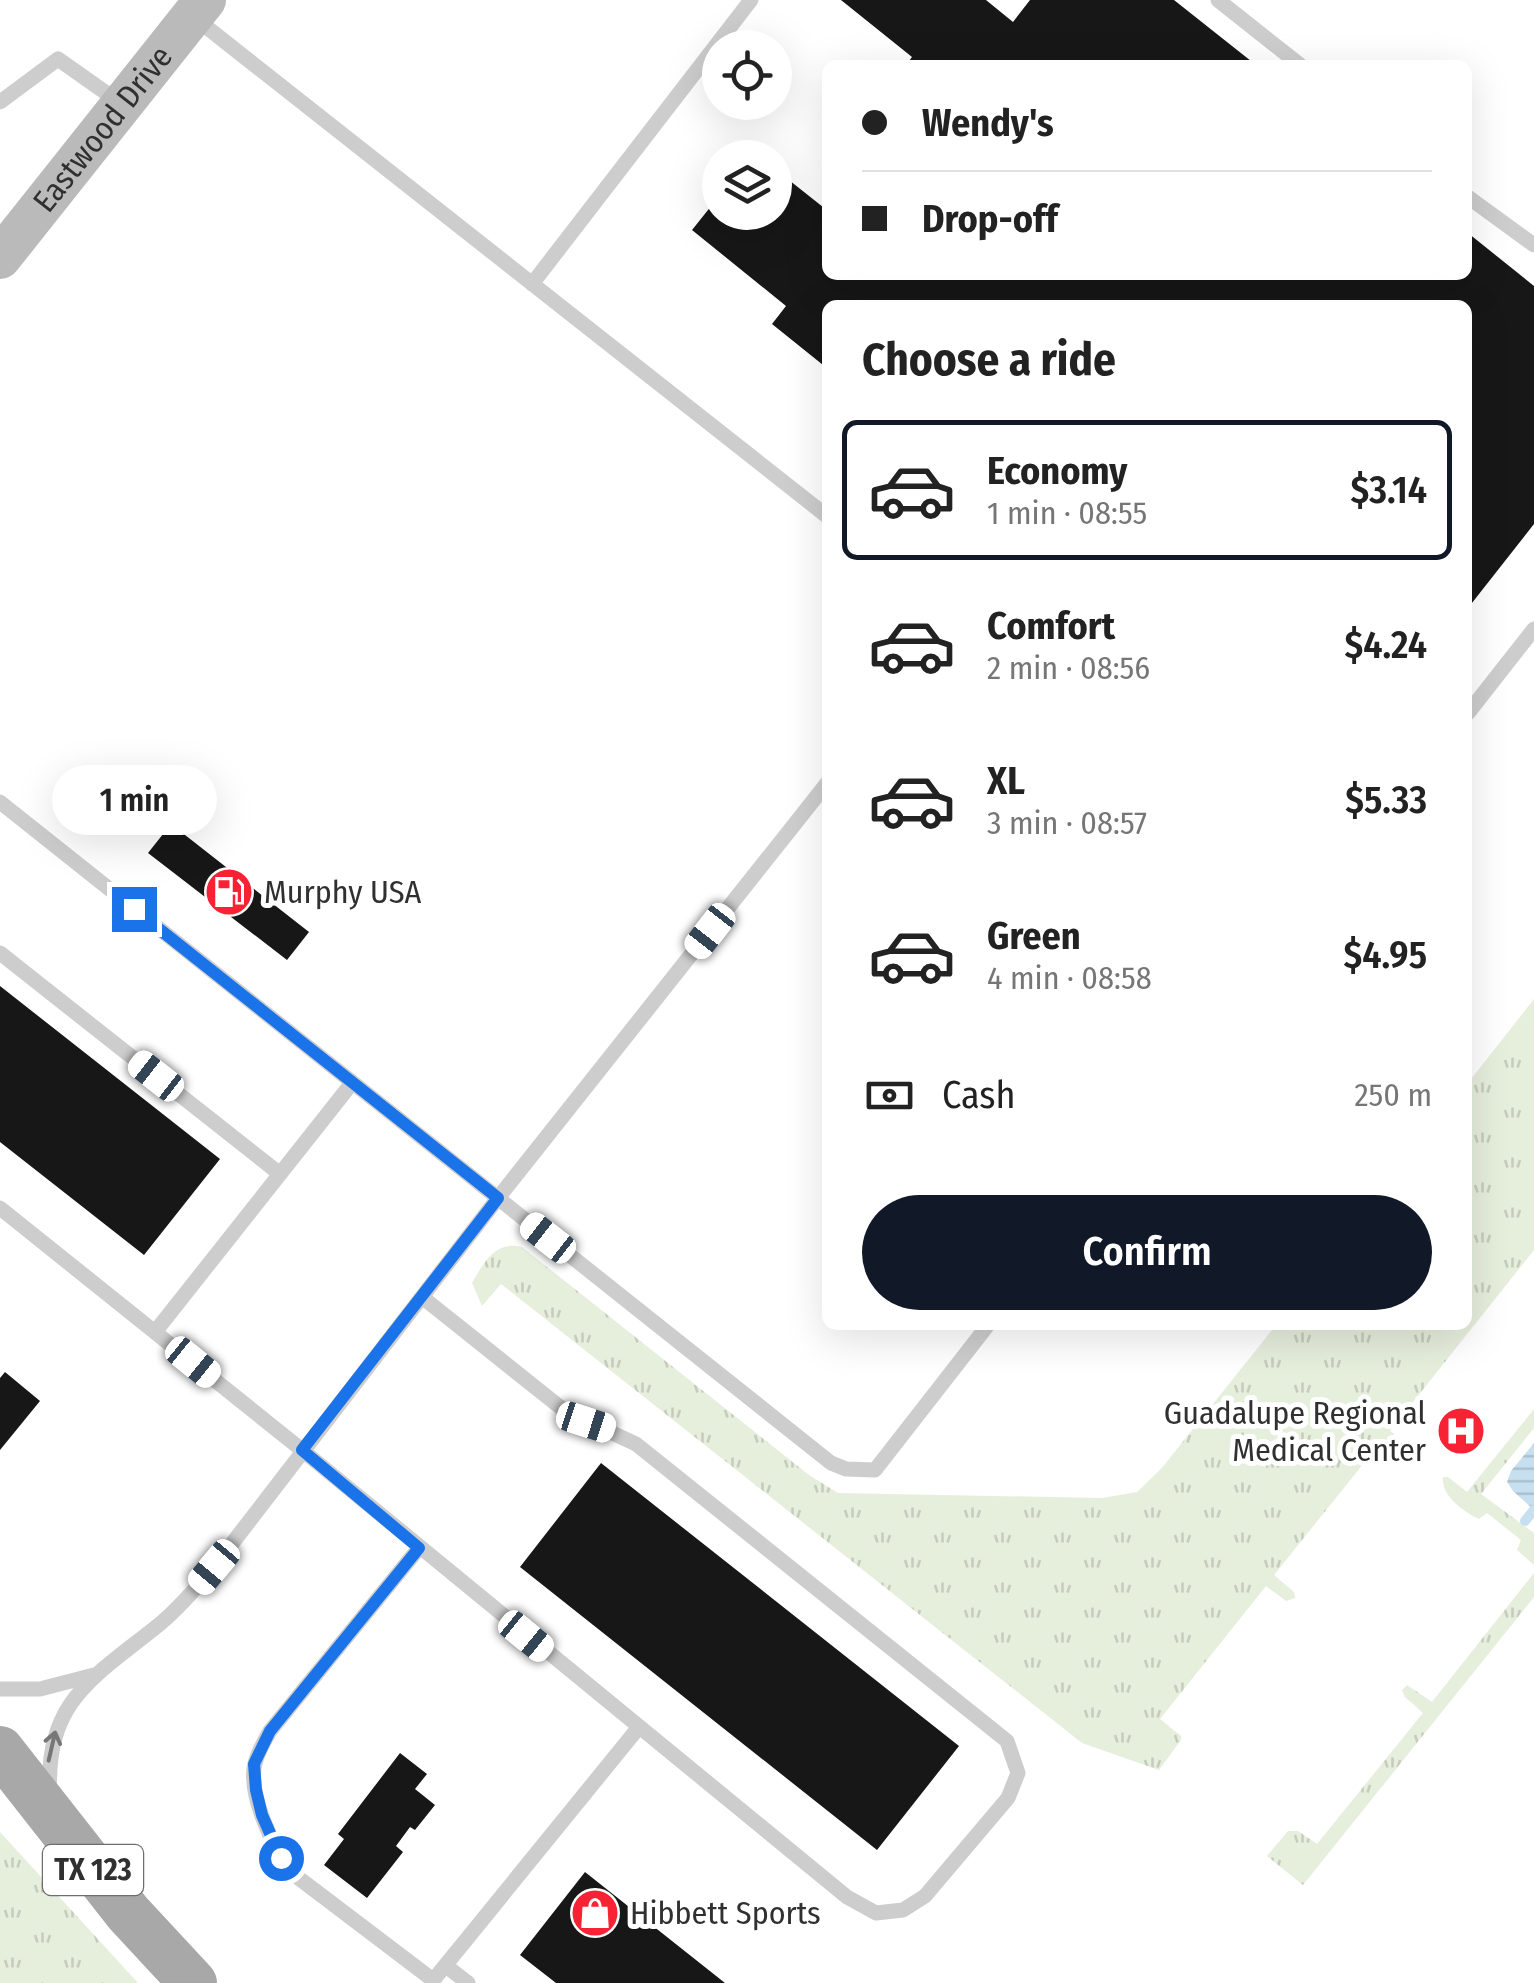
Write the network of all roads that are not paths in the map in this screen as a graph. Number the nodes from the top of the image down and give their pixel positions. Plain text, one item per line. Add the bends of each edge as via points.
1 (751, 0) edge
2 (1218, 0) edge
3 (198, 8) edge
4 (1294, 60) edge
5 (0, 102) edge
6 (122, 104) junction
7 (1472, 201) edge
8 (1534, 245) edge
9 (0, 258) edge
10 (532, 284) junction
11 (822, 512) edge
12 (1534, 628) edge
13 (1472, 708) edge
14 (822, 790) edge
15 (0, 802) edge
16 (0, 953) edge
17 (352, 1083) junction
18 (280, 1174) junction
19 (498, 1198) junction
20 (0, 1208) edge
21 (422, 1298) junction
22 (984, 1330) edge
23 (155, 1332) junction
24 (302, 1450) junction
25 (419, 1548) junction
26 (94, 1675) junction
27 (0, 1689) edge
28 (639, 1728) junction
29 (0, 1750) edge
30 (59, 1829) junction
31 (446, 1966) junction
32 (432, 1982) edge
33 (192, 1983) edge
34 (468, 1983) edge

1 - 10 lane
2 - 4 lane
3 - 6 main road, Eastwood Drive
3 - 10 lane
5 - 6 lane via 58,59
6 - 9 main road, Eastwood Drive
7 - 8 lane
10 - 11 lane
12 - 13 lane
14 - 19 lane
15 - 17 lane
16 - 18 lane
17 - 18 lane
17 - 19 lane
18 - 23 lane
19 - 21 lane
19 - 22 lane via 846,1470 875,1470
20 - 23 lane
21 - 24 lane
21 - 28 lane via 565,1411 636,1444 970,1710 1007,1742 1018,1773 1008,1798 925,1896 903,1910 876,1912 848,1897
23 - 24 lane
24 - 25 lane
24 - 26 lane via 186,1600
25 - 28 lane
25 - 32 lane via 270,1731 254,1764 262,1815 292,1873
26 - 27 lane via 40,1689
30 -> 26 lane via 48,1765 54,1735 64,1710
28 - 31 lane
29 - 30 main road, TX 123
30 - 33 main road, TX 123
31 - 32 lane
31 - 34 lane

